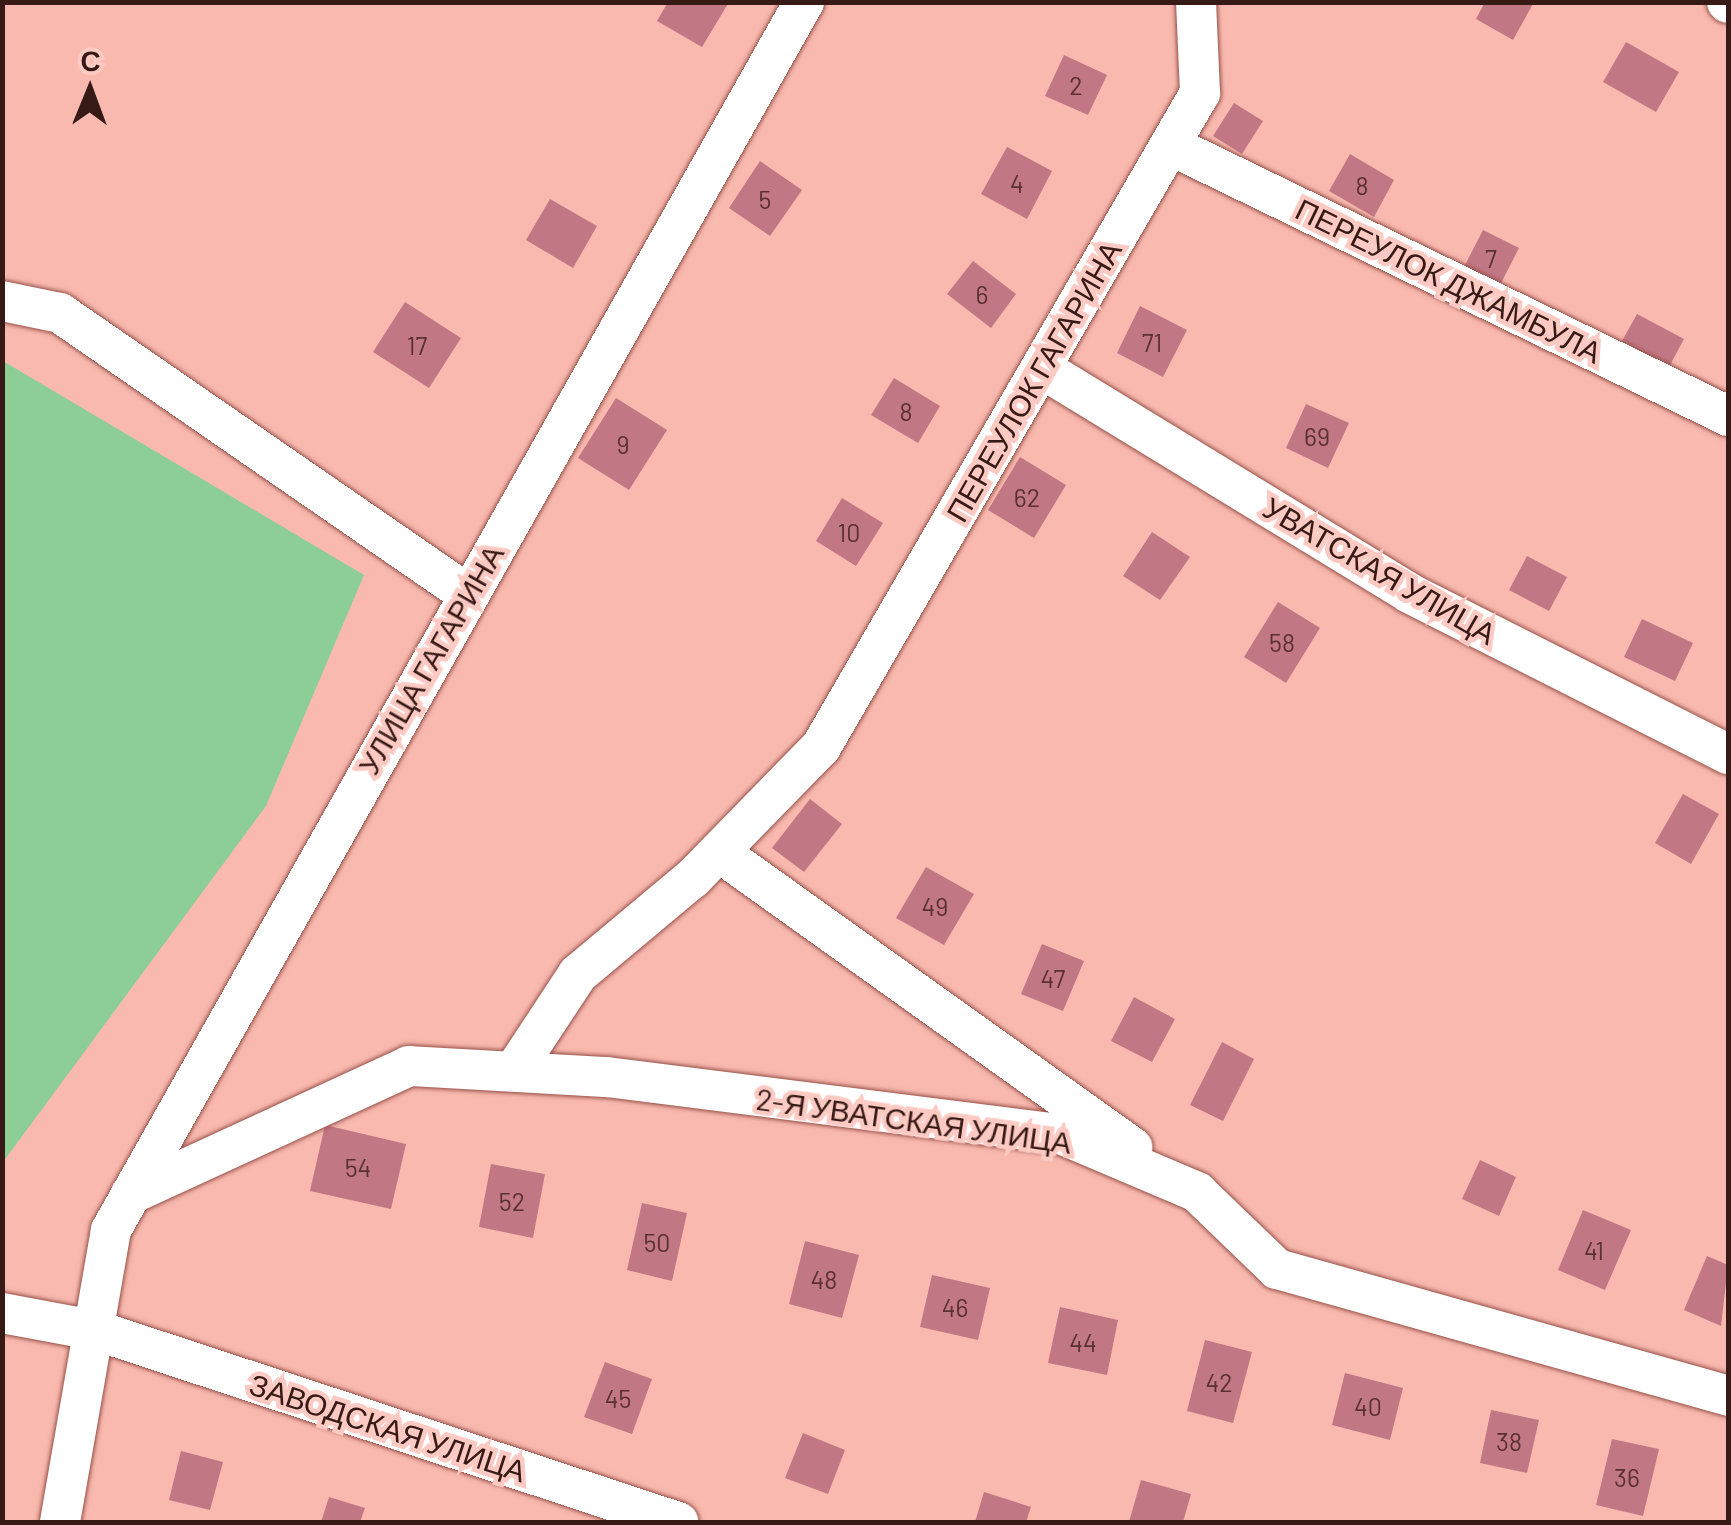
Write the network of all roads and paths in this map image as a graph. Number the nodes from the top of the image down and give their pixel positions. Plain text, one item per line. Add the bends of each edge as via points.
1 (804, 2) edge
2 (1196, 2) edge
3 (1170, 145) junction
4 (2, 301) edge
5 (1040, 368) junction
6 (1728, 416) edge
7 (468, 594) junction
8 (1728, 754) edge
9 (719, 852) junction
10 (514, 1071) junction
11 (1197, 1192) junction
12 (131, 1194) junction
13 (2, 1313) edge
14 (98, 1331) junction
15 (1728, 1396) edge
16 (60, 1522) edge
17 (678, 1522) edge

1 - 7 street, УЛИЦА ГАГАРИНА
2 - 3 street, ПЕРЕУЛОК ГАГАРИНА via 1200,93
3 - 5 street, ПЕРЕУЛОК ГАГАРИНА
3 - 6 street, ПЕРЕУЛОК ДЖАМБУЛА
4 - 7 street via 60,313
5 - 8 street, УВАТСКАЯ УЛИЦА via 1409,593
5 - 9 street, ПЕРЕУЛОК ГАГАРИНА via 822,746
7 - 12 street, УЛИЦА ГАГАРИНА
9 - 10 street, ПЕРЕУЛОК ГАГАРИНА via 578,974
9 - 11 street
10 - 11 street, 2-Я УВАТСКАЯ УЛИЦА via 1064,1135
10 - 12 street, 2-Я УВАТСКАЯ УЛИЦА via 410,1066
11 - 15 street, 2-Я УВАТСКАЯ УЛИЦА via 1277,1270
12 - 14 street, УЛИЦА ГАГАРИНА via 111,1230
13 - 14 street, ЗАВОДСКАЯ УЛИЦА
14 - 16 street, УЛИЦА ГАГАРИНА
14 - 17 street, ЗАВОДСКАЯ УЛИЦА

